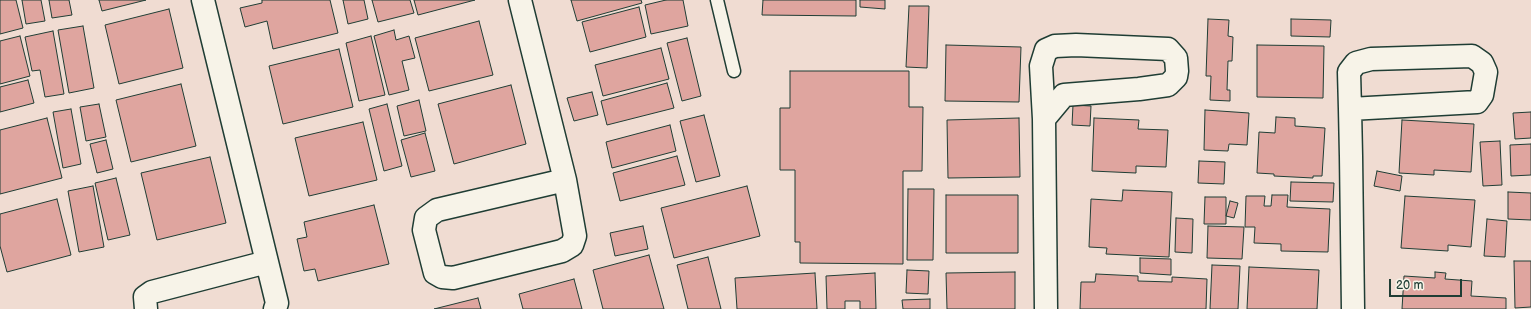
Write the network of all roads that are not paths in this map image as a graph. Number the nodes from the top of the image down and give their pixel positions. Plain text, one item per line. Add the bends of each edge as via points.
1 (203, 0) edge
2 (520, 0) edge
3 (717, 0) edge
4 (734, 70) dead end
5 (1350, 109) junction
6 (1044, 119) junction
7 (565, 180) junction
8 (267, 262) junction
9 (146, 309) edge
10 (275, 309) edge
11 (1046, 309) edge
12 (1354, 309) edge

1 - 8 street
2 - 7 street
3 - 4 lane
5 - 5 street via 1477,102 1482,95 1486,72 1482,63 1472,56 1370,59 1356,63 1349,72
5 - 12 street
6 - 6 street via 1041,66 1044,54 1050,48 1076,45 1168,49 1176,58 1176,77 1168,85 1064,95
6 - 11 street
7 - 7 street via 575,236 572,245 562,251 453,278 435,273 424,230 426,218 437,210
8 - 9 street via 152,292 145,297
8 - 10 street via 277,303

